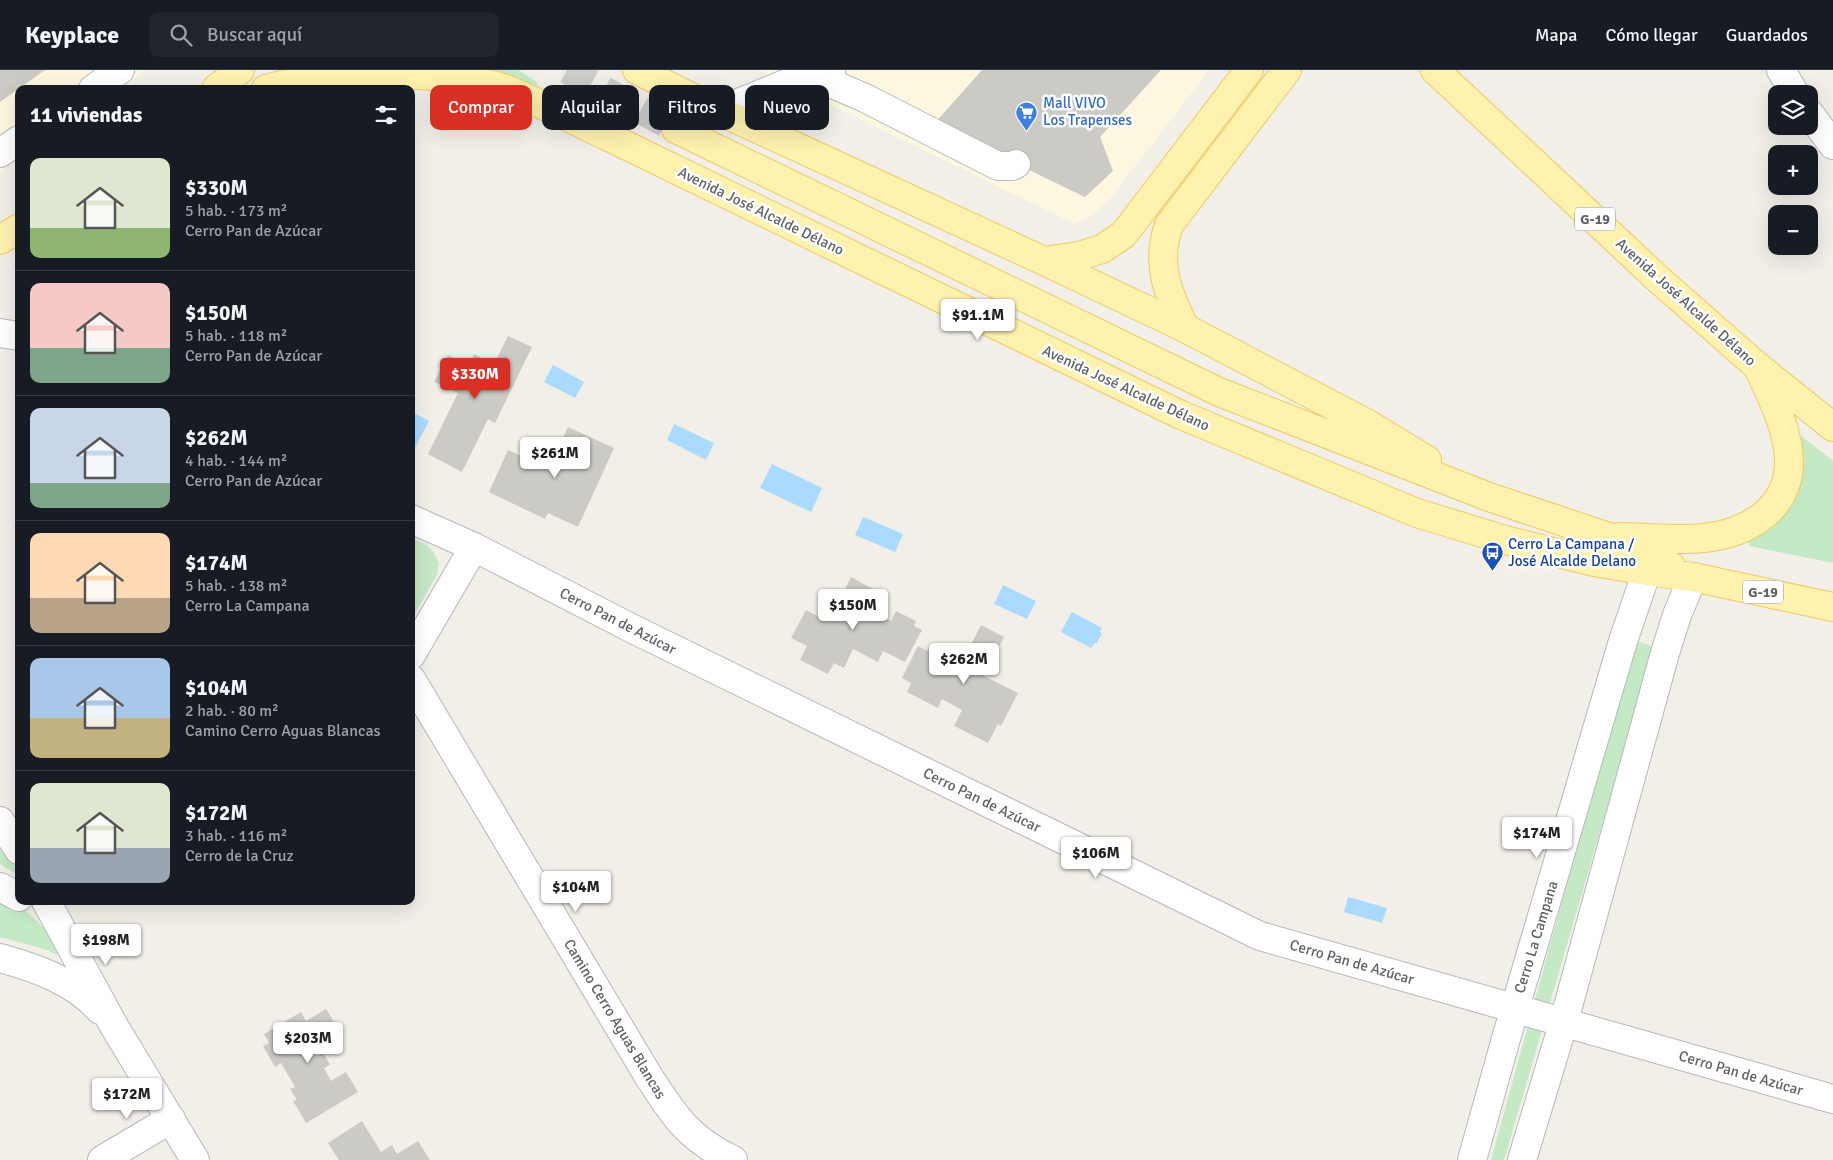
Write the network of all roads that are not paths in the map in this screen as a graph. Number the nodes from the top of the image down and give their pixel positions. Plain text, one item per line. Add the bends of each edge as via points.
1 (120, 70) edge
2 (240, 70) edge
3 (637, 70) edge
4 (1249, 70) edge
5 (1287, 70) edge
6 (1435, 70) edge
7 (1781, 70) edge
8 (825, 73) edge
9 (99, 85) edge
10 (221, 85) edge
11 (280, 85) edge
12 (667, 85) edge
13 (1790, 85) edge
14 (735, 104) edge
15 (735, 118) edge
16 (1818, 125) edge
17 (678, 130) tunnel mouth
18 (15, 143) edge
19 (1833, 145) edge
20 (0, 153) edge
21 (1016, 164) dead end
22 (15, 231) edge
23 (0, 240) edge
24 (1044, 261) junction
25 (1185, 328) junction
26 (0, 333) edge
27 (15, 335) edge
28 (1757, 366) junction
29 (1833, 427) edge
30 (1489, 497) junction
31 (415, 521) edge
32 (1608, 537) junction
33 (474, 547) junction
34 (1647, 571) junction
35 (1693, 577) junction
36 (1833, 608) edge
37 (415, 648) edge
38 (415, 686) edge
39 (0, 821) edge
40 (15, 844) edge
41 (0, 887) edge
42 (15, 895) edge
43 (31, 905) edge
44 (48, 905) edge
45 (60, 927) junction
46 (0, 958) edge
47 (1515, 1008) junction
48 (1564, 1022) junction
49 (114, 1026) junction
50 (1833, 1099) edge
51 (171, 1119) junction
52 (102, 1160) edge
53 (195, 1160) edge
54 (733, 1160) edge
55 (1472, 1160) edge
56 (1522, 1160) edge

1 - 9 street
2 - 10 main road
3 - 12 main road
4 - 24 main road via 1124,234 1102,248 1079,256
5 - 25 main road via 1169,225 1164,237 1162,259 1170,297
6 - 28 main road, Avenida José Alcalde Délano / G-19
7 - 13 street
8 - 14 street via 785,84
8 - 21 street via 866,98 998,166
11 - 34 main road, Avenida José Alcalde Délano / G-19 via 371,73 441,75 496,86 617,141 1181,415 1417,513 1505,540 1594,562
15 - 24 main road
16 - 19 street
17 - 30 main road, Avenida José Alcalde Délano via 1219,392
18 - 20 street
22 - 23 main road
24 - 25 main road
25 - 30 main road via 1368,424
26 - 27 street
28 - 29 main road, Avenida José Alcalde Délano / G-19
28 - 32 main road via 1778,415 1789,461 1785,486 1770,511 1742,528 1705,538
30 - 32 main road, Avenida José Alcalde Délano
31 - 33 street, Cerro Pan de Azúcar
32 - 35 main road, Avenida José Alcalde Délano
33 - 37 street
33 - 47 street, Cerro Pan de Azúcar via 635,630 1260,936
34 - 35 main road, Avenida José Alcalde Délano / G-19
34 - 47 street, Cerro La Campana via 1623,641
35 - 36 main road, Avenida José Alcalde Délano / G-19
35 - 48 street via 1677,615
38 - 54 street, Camino Cerro Aguas Blancas via 673,1115 714,1151
39 - 40 street
41 - 42 street
43 - 45 street
44 - 45 street
45 - 49 street
46 - 49 street via 62,981 97,1007
47 - 48 street, Cerro Pan de Azúcar
47 - 55 street, Cerro La Campana
48 - 50 street, Cerro Pan de Azúcar
48 - 56 street
49 - 51 street
51 - 52 street
51 - 53 street

